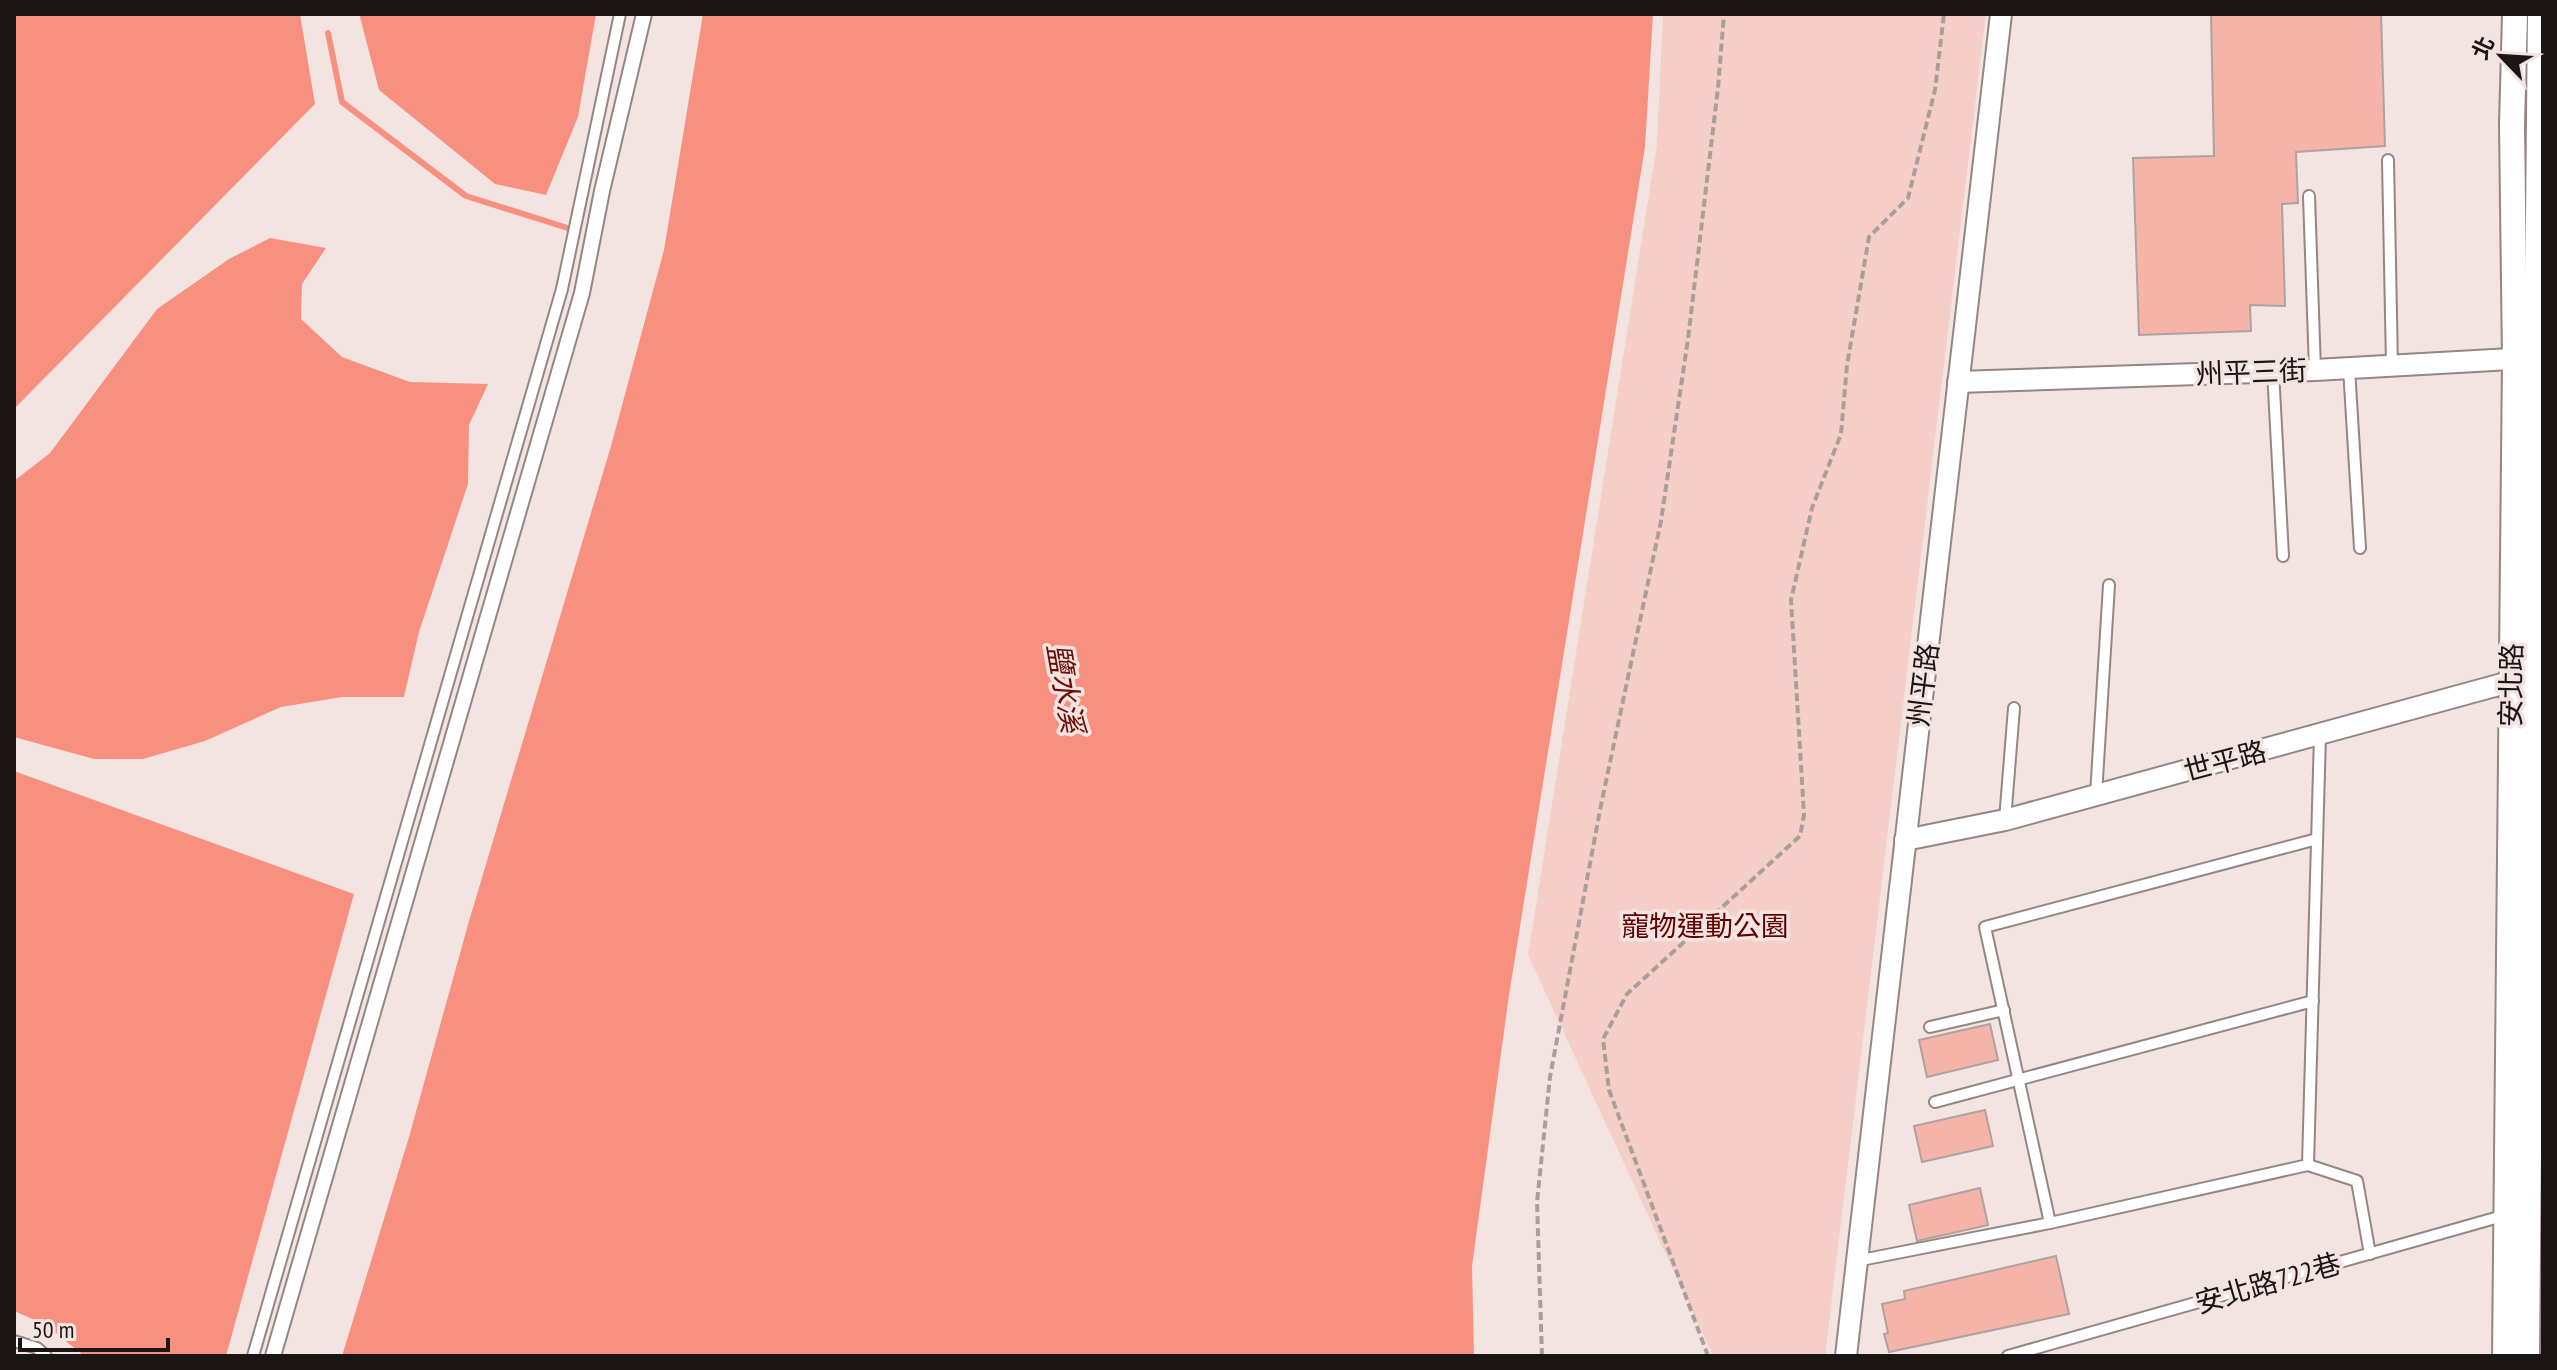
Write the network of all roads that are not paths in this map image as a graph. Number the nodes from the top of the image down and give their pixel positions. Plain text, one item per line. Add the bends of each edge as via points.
1 (620, 14) edge
2 (644, 14) edge
3 (2001, 14) edge
4 (2515, 14) edge
5 (2540, 14) edge
6 (2388, 160) dead end
7 (2309, 196) dead end
8 (2531, 358) edge
9 (2392, 366) junction
10 (2349, 368) junction
11 (2315, 370) junction
12 (2273, 371) junction
13 (1958, 382) junction
14 (2360, 548) dead end
15 (2283, 556) dead end
16 (2109, 585) dead end
17 (2529, 677) edge
18 (2014, 708) dead end
19 (2320, 735) junction
20 (2096, 795) junction
21 (2005, 820) junction
22 (2317, 839) junction
23 (1905, 840) junction
24 (2313, 1001) junction
25 (2004, 1010) junction
26 (1930, 1027) dead end
27 (2536, 1032) edge
28 (2019, 1080) junction
29 (1935, 1102) dead end
30 (2308, 1165) junction
31 (2526, 1212) edge
32 (2050, 1223) junction
33 (2370, 1254) junction
34 (1856, 1261) junction
35 (14, 1341) edge
36 (46, 1356) edge
37 (253, 1356) edge
38 (273, 1356) edge
39 (1846, 1356) edge
40 (2008, 1356) edge
41 (2505, 1356) edge
42 (2527, 1356) edge

1 - 37 lane via 562,289
2 - 38 street via 582,293
3 - 13 street, 州平路
4 - 8 street, 安北路 via 2512,125
5 - 8 street, 安北路
6 - 9 lane
7 - 11 lane
8 - 9 street, 州平三街
8 - 17 street, 安北路
9 - 10 street, 州平三街
10 - 11 street, 州平三街
10 - 14 lane
11 - 12 street, 州平三街
12 - 13 street, 州平三街
12 - 15 lane
13 - 23 street, 州平路
16 - 20 lane
17 - 19 street, 世平路
17 - 27 street, 安北路
17 - 31 street, 安北路
18 - 21 lane
19 - 20 street, 世平路
19 - 22 lane
20 - 21 street, 世平路
21 - 23 street, 世平路
22 - 24 lane
22 - 25 lane via 1985,927
23 - 34 street, 州平路
24 - 28 lane
24 - 30 lane
25 - 26 lane
25 - 28 lane
27 - 31 street, 安北路
28 - 29 lane
28 - 32 lane
30 - 32 lane
30 - 33 lane via 2357,1181
31 - 33 lane, 安北路722巷
31 - 41 street, 安北路
31 - 42 street, 安北路
32 - 34 lane
33 - 40 lane, 安北路722巷
34 - 39 street, 州平路
35 - 36 lane

